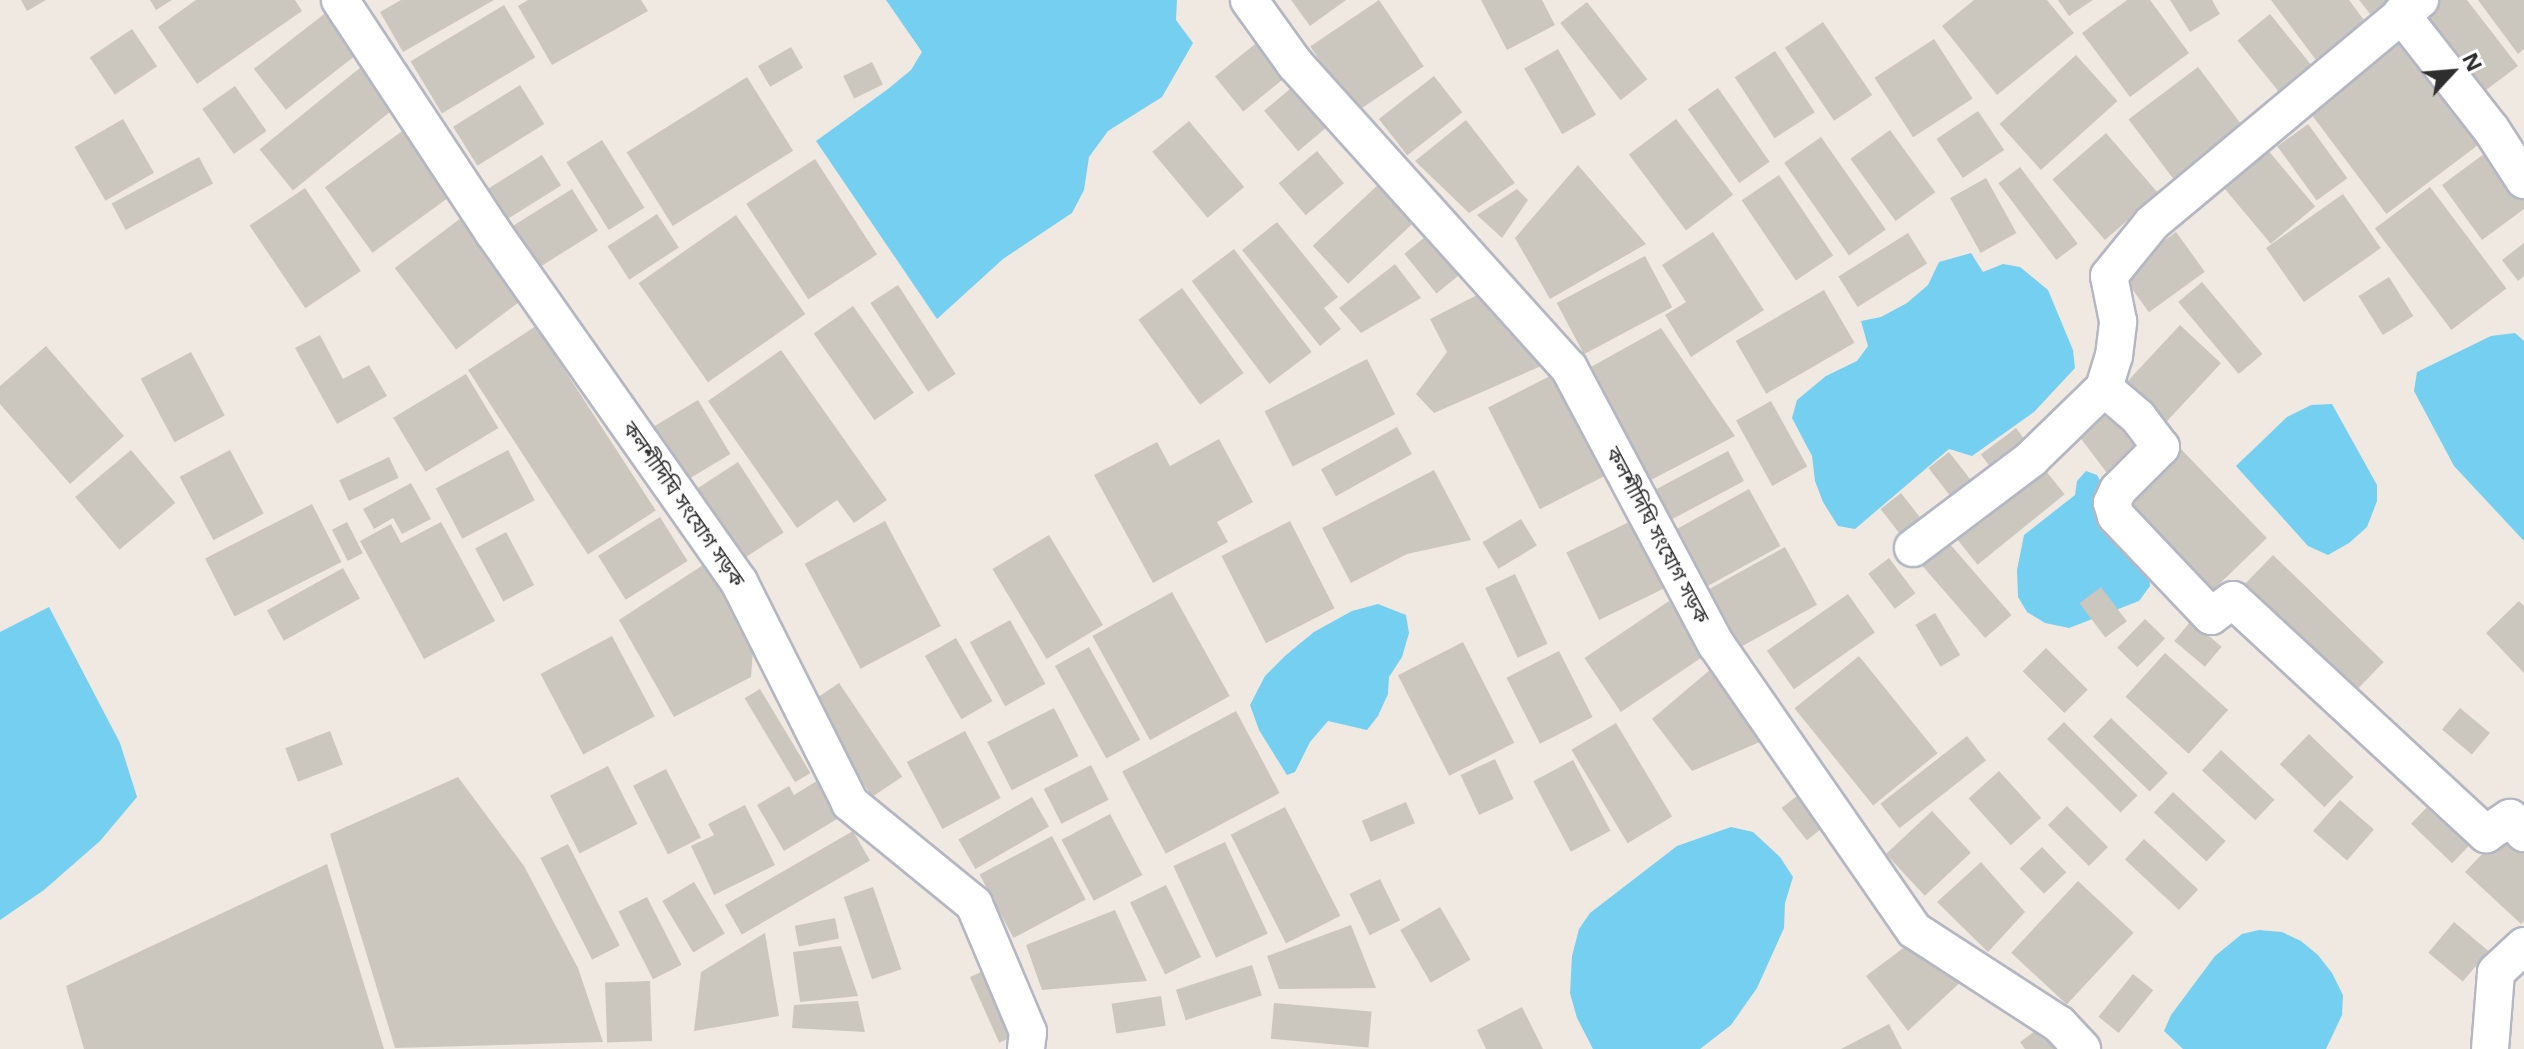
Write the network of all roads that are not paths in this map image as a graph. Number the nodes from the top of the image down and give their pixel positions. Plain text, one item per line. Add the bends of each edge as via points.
1 (340, 0) edge
2 (1249, 0) edge
3 (2411, 7) edge
4 (2524, 180) edge
5 (2104, 388) junction
6 (1913, 548) dead end
7 (2524, 833) edge
8 (2524, 946) edge
9 (1026, 1049) edge
10 (2082, 1049) edge
11 (2490, 1049) edge

1 - 9 street, কলশীদিঘি সংযোগ সড়ক via 493,232 739,582 850,803 974,904 1028,1032
2 - 10 street, কলশীদিঘি সংযোগ সড়ক via 1295,64 1569,368 1716,644 1914,930 2059,1024
3 - 4 street
3 - 5 street via 2152,223 2113,268 2109,276 2118,321
5 - 6 street via 2031,459
5 - 7 street via 2138,417 2161,447 2118,490 2112,503 2116,516 2211,616 2233,600 2486,834 2510,818
8 - 11 street via 2496,972

